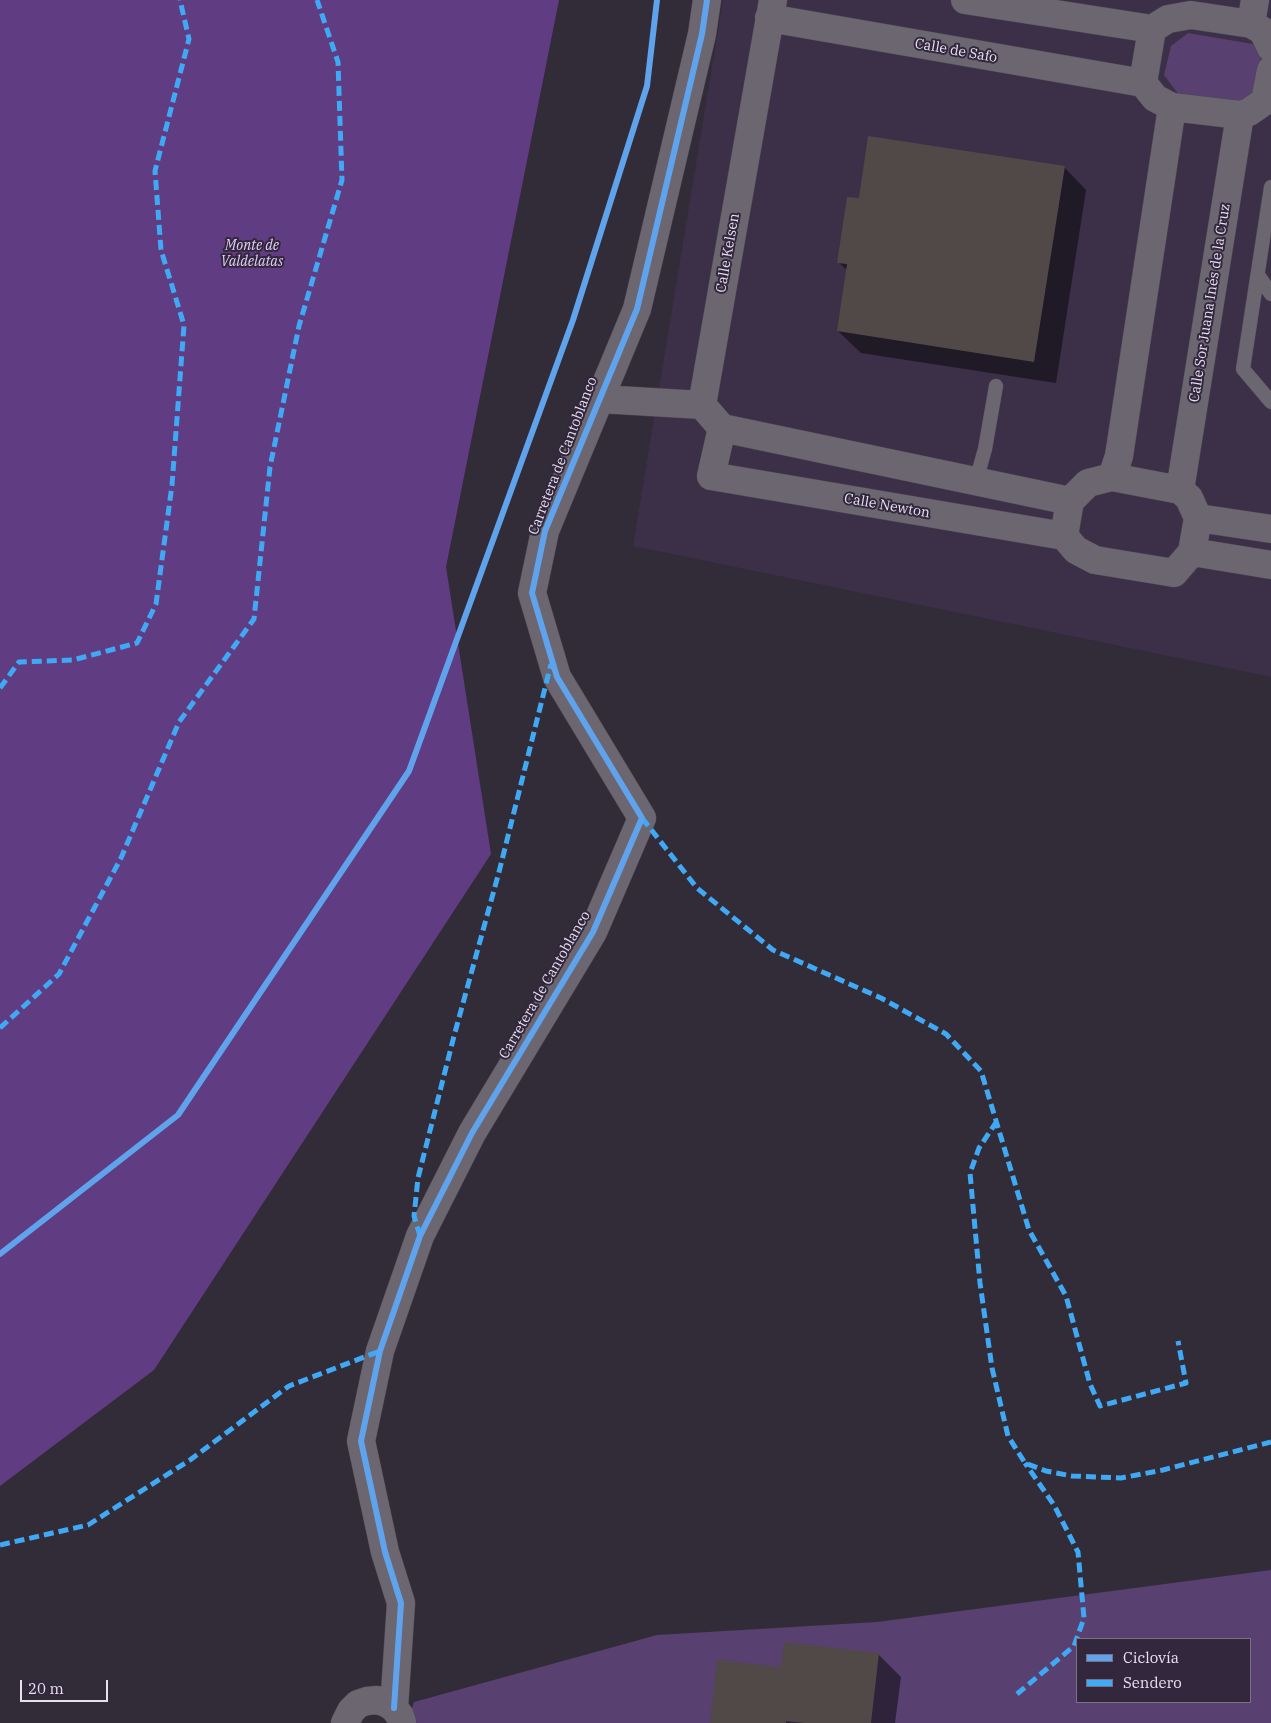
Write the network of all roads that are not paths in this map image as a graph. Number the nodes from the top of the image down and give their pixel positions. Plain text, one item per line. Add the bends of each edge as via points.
1 (707, 0) edge
2 (965, 0) edge
3 (1192, 8) edge
4 (771, 9) edge
5 (1253, 12) edge
6 (1152, 29) junction
7 (1271, 48) edge
8 (1271, 70) edge
9 (1143, 84) junction
10 (1269, 97) edge
11 (1172, 107) junction
12 (1240, 115) junction
13 (1271, 187) edge
14 (1258, 275) junction
15 (1271, 294) edge
16 (996, 386) dead end
17 (600, 399) junction
18 (1271, 402) edge
19 (702, 405) junction
20 (722, 428) junction
21 (1112, 477) junction
22 (976, 482) junction
23 (1180, 490) junction
24 (1070, 501) junction
25 (1198, 518) junction
26 (1271, 529) edge
27 (1064, 536) junction
28 (1192, 552) junction
29 (1271, 565) edge
30 (399, 1716) edge
31 (345, 1723) edge

1 - 17 street, Carretera de Cantoblanco via 702,34 637,309
2 - 6 street
3 - 5 street
3 - 6 street
4 - 9 street, Calle de Safo
4 - 19 street, Calle Kelsen
5 - 7 street
6 - 9 street
8 - 10 street
9 - 11 street via 1155,98
10 - 12 street
11 - 12 street
11 - 21 street via 1119,456
12 - 23 street, Calle Sor Juana Inés de la Cruz
13 - 14 lane
14 - 15 lane
14 - 18 lane via 1243,369
16 - 22 lane
17 - 19 street
17 - 30 street, Carretera de Cantoblanco via 545,531 532,593 558,677 642,818 593,932 472,1133 420,1236 380,1351 361,1441 385,1552 401,1603
19 - 20 street
20 - 22 street
20 - 27 street, Calle Newton via 711,476
21 - 23 street
21 - 24 street via 1088,484
22 - 24 street
23 - 25 street via 1189,498
24 - 27 street
25 - 26 street
25 - 28 street
27 - 28 street via 1076,550 1094,560 1174,573
28 - 29 street
30 - 31 street via 386,1703 367,1701 358,1704

